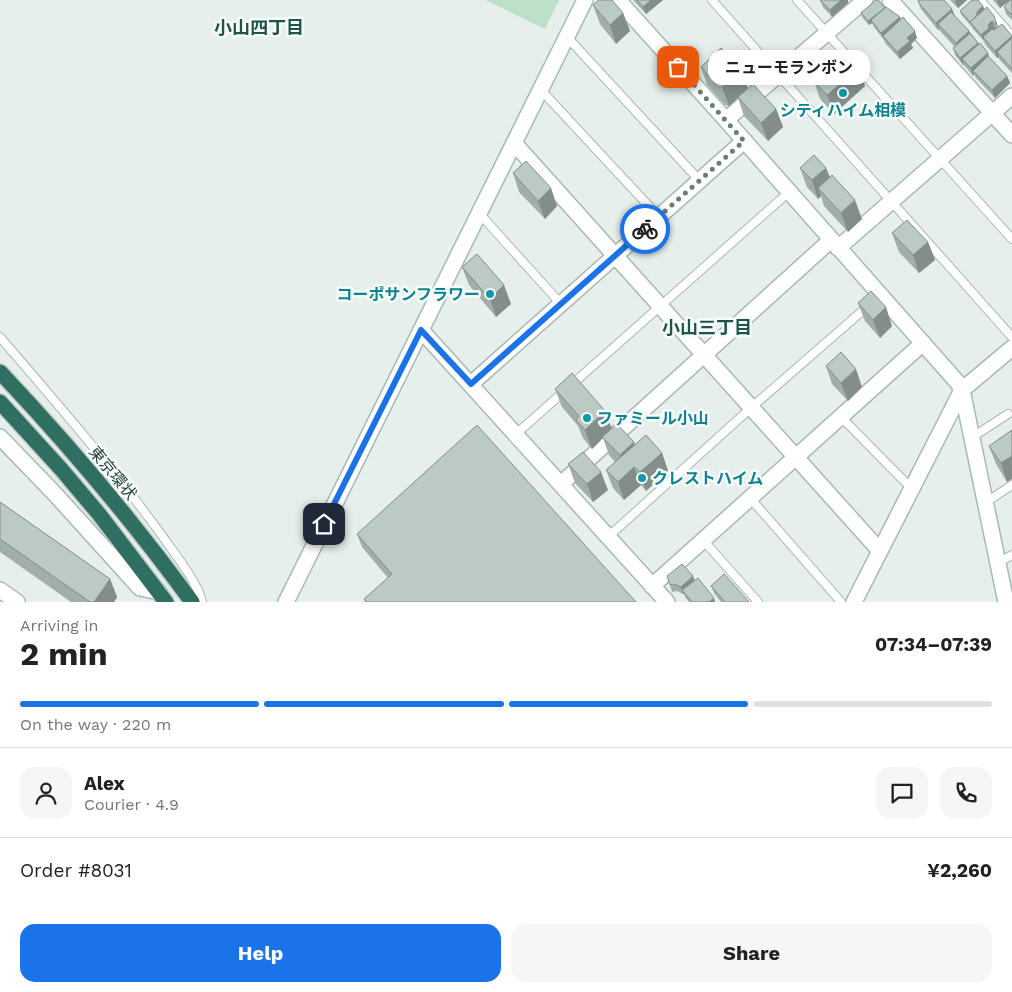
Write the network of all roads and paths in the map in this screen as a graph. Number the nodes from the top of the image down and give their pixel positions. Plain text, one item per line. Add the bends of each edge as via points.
1 (585, 0) edge
2 (618, 0) edge
3 (712, 0) edge
4 (797, 0) edge
5 (864, 0) edge
6 (890, 0) edge
7 (980, 0) edge
8 (826, 33) junction
9 (567, 36) junction
10 (1012, 36) edge
11 (778, 75) junction
12 (540, 89) junction
13 (1012, 96) edge
14 (992, 113) junction
15 (726, 120) junction
16 (1012, 135) edge
17 (744, 141) junction
18 (514, 143) junction
19 (940, 159) junction
20 (700, 180) junction
21 (790, 192) junction
22 (891, 202) junction
23 (479, 213) junction
24 (659, 217) junction
25 (1012, 240) edge
26 (835, 244) junction
27 (616, 255) junction
28 (880, 295) junction
29 (561, 304) junction
30 (661, 306) junction
31 (421, 330) junction
32 (0, 337) edge
33 (1012, 337) edge
34 (923, 342) junction
35 (1012, 348) edge
36 (704, 354) junction
37 (0, 372) edge
38 (471, 384) junction
39 (962, 390) junction
40 (0, 402) edge
41 (752, 407) junction
42 (1008, 414) dead end
43 (841, 417) junction
44 (516, 434) junction
45 (0, 437) edge
46 (971, 438) junction
47 (796, 457) junction
48 (560, 484) junction
49 (1012, 485) edge
50 (911, 488) junction
51 (750, 498) junction
52 (985, 503) junction
53 (608, 538) junction
54 (703, 540) junction
55 (880, 551) junction
56 (1012, 555) edge
57 (997, 563) junction
58 (652, 586) junction
59 (0, 590) edge
60 (163, 597) edge
61 (17, 602) edge
62 (146, 602) edge
63 (192, 602) edge
64 (202, 602) edge
65 (286, 602) edge
66 (667, 602) edge
67 (758, 602) edge
68 (841, 602) edge
69 (854, 602) edge
70 (1006, 602) edge

1 - 9 street
2 - 15 street
3 - 11 lane
4 - 8 lane
5 - 8 street
6 - 14 street
7 - 10 lane
8 - 11 street
8 - 19 lane
9 - 12 street
9 - 20 lane
11 - 15 street
11 - 22 lane
12 - 18 street
12 - 24 lane
13 - 14 street
14 - 16 street
14 - 19 street
15 - 17 street
17 - 20 street
17 - 21 street
18 - 23 street
18 - 27 street
19 - 22 street
19 - 25 lane
20 - 24 street
21 - 26 street
21 - 30 lane
22 - 26 street
22 - 33 lane
23 - 29 lane
23 - 31 street
24 - 27 street
26 - 28 street
26 - 36 street
27 - 29 street
27 - 30 street
28 - 34 street
28 - 41 lane
29 - 38 street
30 - 36 street
30 - 44 lane
31 - 38 street
31 - 65 street
32 - 64 lane via 150,519 182,563
34 - 39 street
34 - 43 street
35 - 39 street
36 - 41 street
36 - 48 street
37 - 63 highway, 東京環状 via 89,471
38 - 44 street
39 - 46 street
39 - 50 street
40 - 60 highway via 68,476
41 - 47 street
41 - 53 lane
42 - 46 lane
43 - 47 street
43 - 50 lane
44 - 48 street
45 - 60 street via 140,588
46 - 52 street
47 - 51 street
47 - 55 street
48 - 53 street
49 - 52 lane
50 - 55 street
51 - 54 street
51 - 68 lane
52 - 57 street
53 - 58 street
54 - 58 street
54 - 67 lane
55 - 69 street
56 - 57 lane
57 - 70 street
58 - 66 street
59 - 61 street
60 - 62 street

